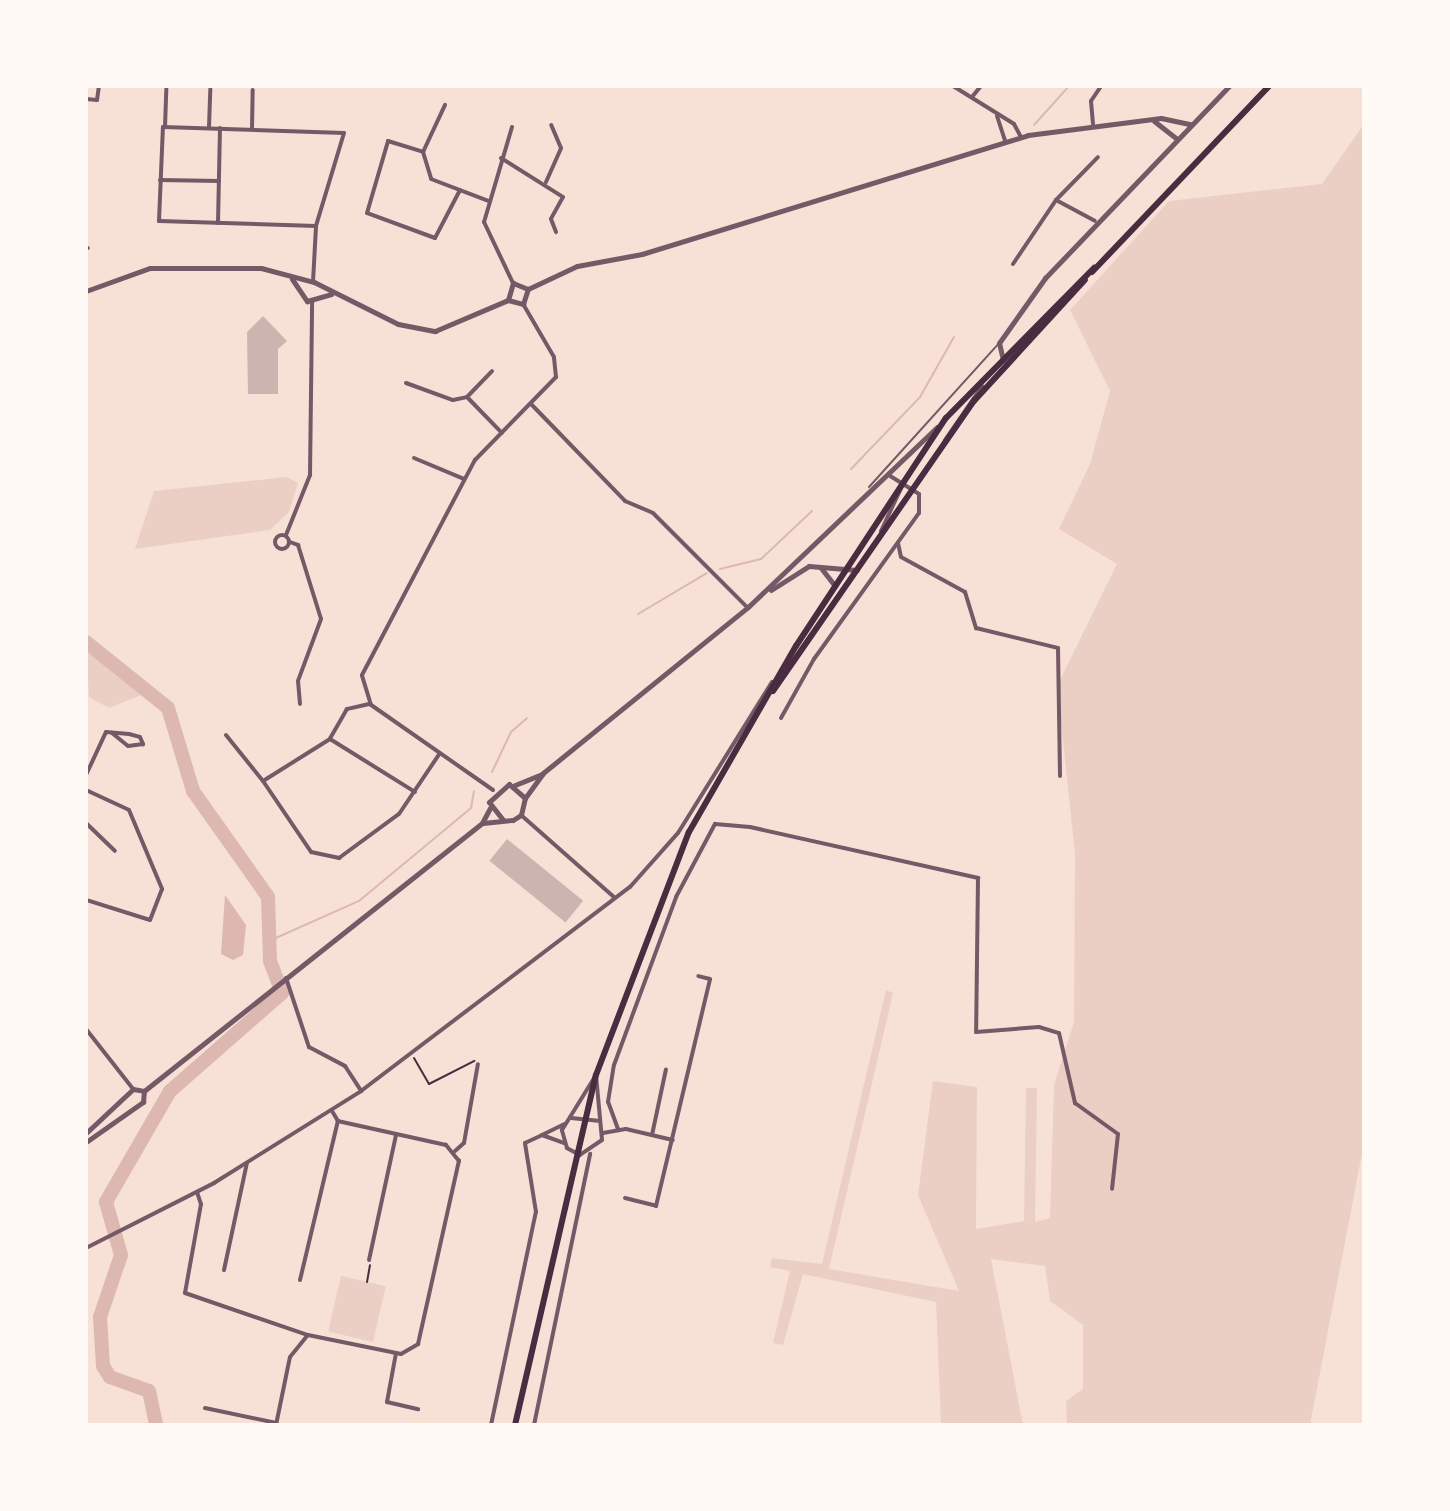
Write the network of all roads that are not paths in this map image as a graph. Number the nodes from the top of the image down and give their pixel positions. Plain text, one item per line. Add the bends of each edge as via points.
1 (99, 86) edge
2 (953, 86) edge
3 (981, 86) edge
4 (1101, 86) edge
5 (1229, 86) edge
6 (1269, 86) edge
7 (166, 89) dead end
8 (210, 89) dead end
9 (253, 90) dead end
10 (972, 97) junction
11 (86, 99) edge
12 (445, 105) dead end
13 (996, 114) junction
14 (1149, 120) junction
15 (1093, 124) junction
16 (1190, 124) junction
17 (551, 125) dead end
18 (165, 127) junction
19 (209, 127) junction
20 (512, 127) dead end
21 (220, 128) junction
22 (252, 129) junction
23 (1021, 137) junction
24 (1176, 138) junction
25 (1005, 141) junction
26 (423, 152) junction
27 (1098, 157) dead end
28 (501, 158) junction
29 (160, 180) junction
30 (219, 181) junction
31 (546, 182) junction
32 (460, 190) junction
33 (1056, 200) junction
34 (489, 201) junction
35 (1095, 221) junction
36 (218, 223) junction
37 (316, 226) junction
38 (556, 232) dead end
39 (1013, 264) dead end
40 (1094, 268) junction
41 (289, 275) junction
42 (310, 282) junction
43 (513, 283) junction
44 (320, 288) junction
45 (528, 289) junction
46 (86, 291) edge
47 (301, 292) junction
48 (336, 294) junction
49 (320, 295) junction
50 (508, 300) junction
51 (312, 302) junction
52 (523, 304) junction
53 (999, 343) junction
54 (1005, 352) junction
55 (492, 371) dead end
56 (406, 383) dead end
57 (467, 397) junction
58 (532, 405) junction
59 (946, 418) junction
60 (939, 428) junction
61 (502, 433) junction
62 (945, 441) junction
63 (414, 458) dead end
64 (890, 476) junction
65 (464, 479) junction
66 (902, 483) junction
67 (912, 489) junction
68 (865, 500) junction
69 (286, 535) junction
70 (290, 542) junction
71 (898, 543) junction
72 (871, 551) junction
73 (817, 565) junction
74 (860, 569) junction
75 (844, 571) junction
76 (835, 586) junction
77 (757, 600) junction
78 (748, 607) junction
79 (787, 660) junction
80 (300, 704) dead end
81 (369, 704) junction
82 (758, 710) junction
83 (781, 718) dead end
84 (112, 733) junction
85 (226, 735) dead end
86 (330, 739) junction
87 (440, 753) junction
88 (543, 773) junction
89 (86, 775) edge
90 (1060, 776) dead end
91 (263, 781) junction
92 (515, 785) junction
93 (86, 790) edge
94 (493, 790) junction
95 (415, 792) junction
96 (525, 798) junction
97 (490, 808) junction
98 (521, 815) junction
99 (503, 820) junction
100 (86, 823) edge
101 (482, 823) junction
102 (115, 851) dead end
103 (615, 898) junction
104 (86, 900) edge
105 (698, 976) dead end
106 (284, 980) junction
107 (86, 1029) edge
108 (478, 1064) road end
109 (666, 1069) dead end
110 (596, 1075) junction
111 (144, 1091) junction
112 (361, 1091) junction
113 (132, 1092) junction
114 (137, 1103) junction
115 (332, 1110) junction
116 (586, 1115) junction
117 (338, 1121) junction
118 (598, 1121) junction
119 (567, 1122) junction
120 (618, 1129) junction
121 (86, 1133) edge
122 (603, 1133) junction
123 (396, 1135) junction
124 (542, 1135) junction
125 (652, 1135) junction
126 (673, 1140) junction
127 (86, 1142) edge
128 (564, 1143) junction
129 (455, 1151) junction
130 (575, 1154) junction
131 (590, 1154) junction
132 (247, 1163) junction
133 (1112, 1189) dead end
134 (197, 1192) junction
135 (625, 1198) dead end
136 (86, 1248) edge
137 (369, 1260) road end
138 (224, 1270) dead end
139 (300, 1280) dead end
140 (308, 1335) junction
141 (396, 1353) junction
142 (205, 1408) dead end
143 (418, 1409) dead end
144 (276, 1424) edge
145 (491, 1425) edge
146 (515, 1425) edge
147 (534, 1425) edge

1 - 11 street via 97,100
2 - 10 street
3 - 10 street
4 - 15 street via 1091,101
5 - 16 street
6 - 40 main road
7 - 18 street
8 - 19 street
9 - 22 street
10 - 13 street
12 - 26 street
13 - 23 street
13 - 25 street
14 - 15 street
14 - 16 street via 1177,117
14 - 24 street
15 - 23 street
16 - 24 street
17 - 31 street via 561,148
18 - 19 street
18 - 29 street
19 - 21 street
20 - 28 street
21 - 22 street
21 - 30 street
22 - 37 street via 347,136
23 - 25 street
24 - 35 street
25 - 45 street via 642,254 577,266
26 - 32 street via 431,179
26 - 32 street via 394,141 384,146 366,207 372,218 435,238
27 - 33 street
28 - 31 street
28 - 34 street
29 - 30 street
29 - 36 street via 159,221
30 - 36 street
31 - 38 street via 563,197 551,219
32 - 34 street
33 - 35 street
33 - 39 street
34 - 43 street via 485,232
35 - 53 street
36 - 37 street
37 - 42 street
40 - 54 main road
40 - 62 main road
41 - 42 street
41 - 46 street via 246,266 150,268
41 - 47 street
42 - 44 street
42 - 47 street
43 - 45 street
43 - 50 street
44 - 48 street
44 - 49 street
45 - 52 street
47 - 51 street
48 - 49 street
48 - 50 street via 421,331 453,327
49 - 51 street
50 - 52 street
51 - 69 street via 310,475
52 - 58 street via 558,369
53 - 54 street
53 - 68 lane via 872,482
54 - 59 main road
54 - 62 street
55 - 57 street
56 - 57 street via 453,400
57 - 61 street
58 - 61 street
58 - 78 street via 625,501 653,513
59 - 60 main road
59 - 64 street
60 - 66 main road
60 - 67 street via 910,477
61 - 65 street
62 - 67 main road
63 - 65 street
64 - 66 street
64 - 68 street
65 - 81 street via 363,673
66 - 67 street
66 - 72 street via 906,490
66 - 75 main road
67 - 71 street via 922,503
67 - 72 main road
68 - 77 street
69 - 70 street
69 - 70 street via 275,545 284,549
70 - 80 street via 298,545 321,615 298,681
71 - 83 street
71 - 90 street via 901,557 965,592 976,628 1058,648
72 - 74 main road
73 - 75 street
73 - 76 street
73 - 77 street
74 - 75 street
74 - 82 main road
75 - 76 main road
76 - 79 main road
77 - 78 street
78 - 88 street
79 - 82 main road
79 - 103 street via 655,862
81 - 86 street via 347,709
81 - 87 street
82 - 110 main road via 672,869
84 - 84 street via 140,737 143,744 136,749
84 - 89 street via 103,734
85 - 91 street
86 - 91 street
86 - 95 street
87 - 94 street
87 - 95 street
88 - 92 street
88 - 96 street
91 - 95 street via 311,852 335,859 399,814
92 - 94 street
92 - 96 street
93 - 104 street via 129,810 162,889 150,920
94 - 97 street
96 - 98 street
97 - 99 street
97 - 101 street
98 - 99 street
98 - 103 street
99 - 101 street
100 - 102 street
101 - 106 street
103 - 112 street
105 - 126 street via 710,979
106 - 111 street
106 - 112 street via 309,1047 345,1066
107 - 113 street
108 - 129 street via 464,1143
109 - 125 street
110 - 116 main road
110 - 118 street
110 - 119 street
111 - 113 street
111 - 114 street
112 - 115 street
113 - 114 street
113 - 121 street
114 - 127 street
115 - 117 street
115 - 132 street
116 - 118 street
116 - 119 street
116 - 130 main road
117 - 123 street
117 - 139 street
118 - 122 street
119 - 124 street
119 - 128 street
120 - 122 street
120 - 125 street
120 - 133 street via 608,1102 614,1065 676,897 715,824 750,827 978,878 976,1032 1039,1027 1059,1033 1075,1103 1118,1134
122 - 131 street
123 - 129 street
123 - 137 street
124 - 128 street
124 - 145 street via 525,1143 536,1212
125 - 126 street
126 - 135 street via 656,1206
128 - 130 street
129 - 141 street via 459,1161 418,1344
130 - 131 street
130 - 146 main road
131 - 147 street
132 - 134 street
132 - 138 street
134 - 136 street
134 - 140 street via 201,1204 185,1293
140 - 141 street
140 - 144 street via 290,1357
141 - 143 street via 387,1402
142 - 144 street

